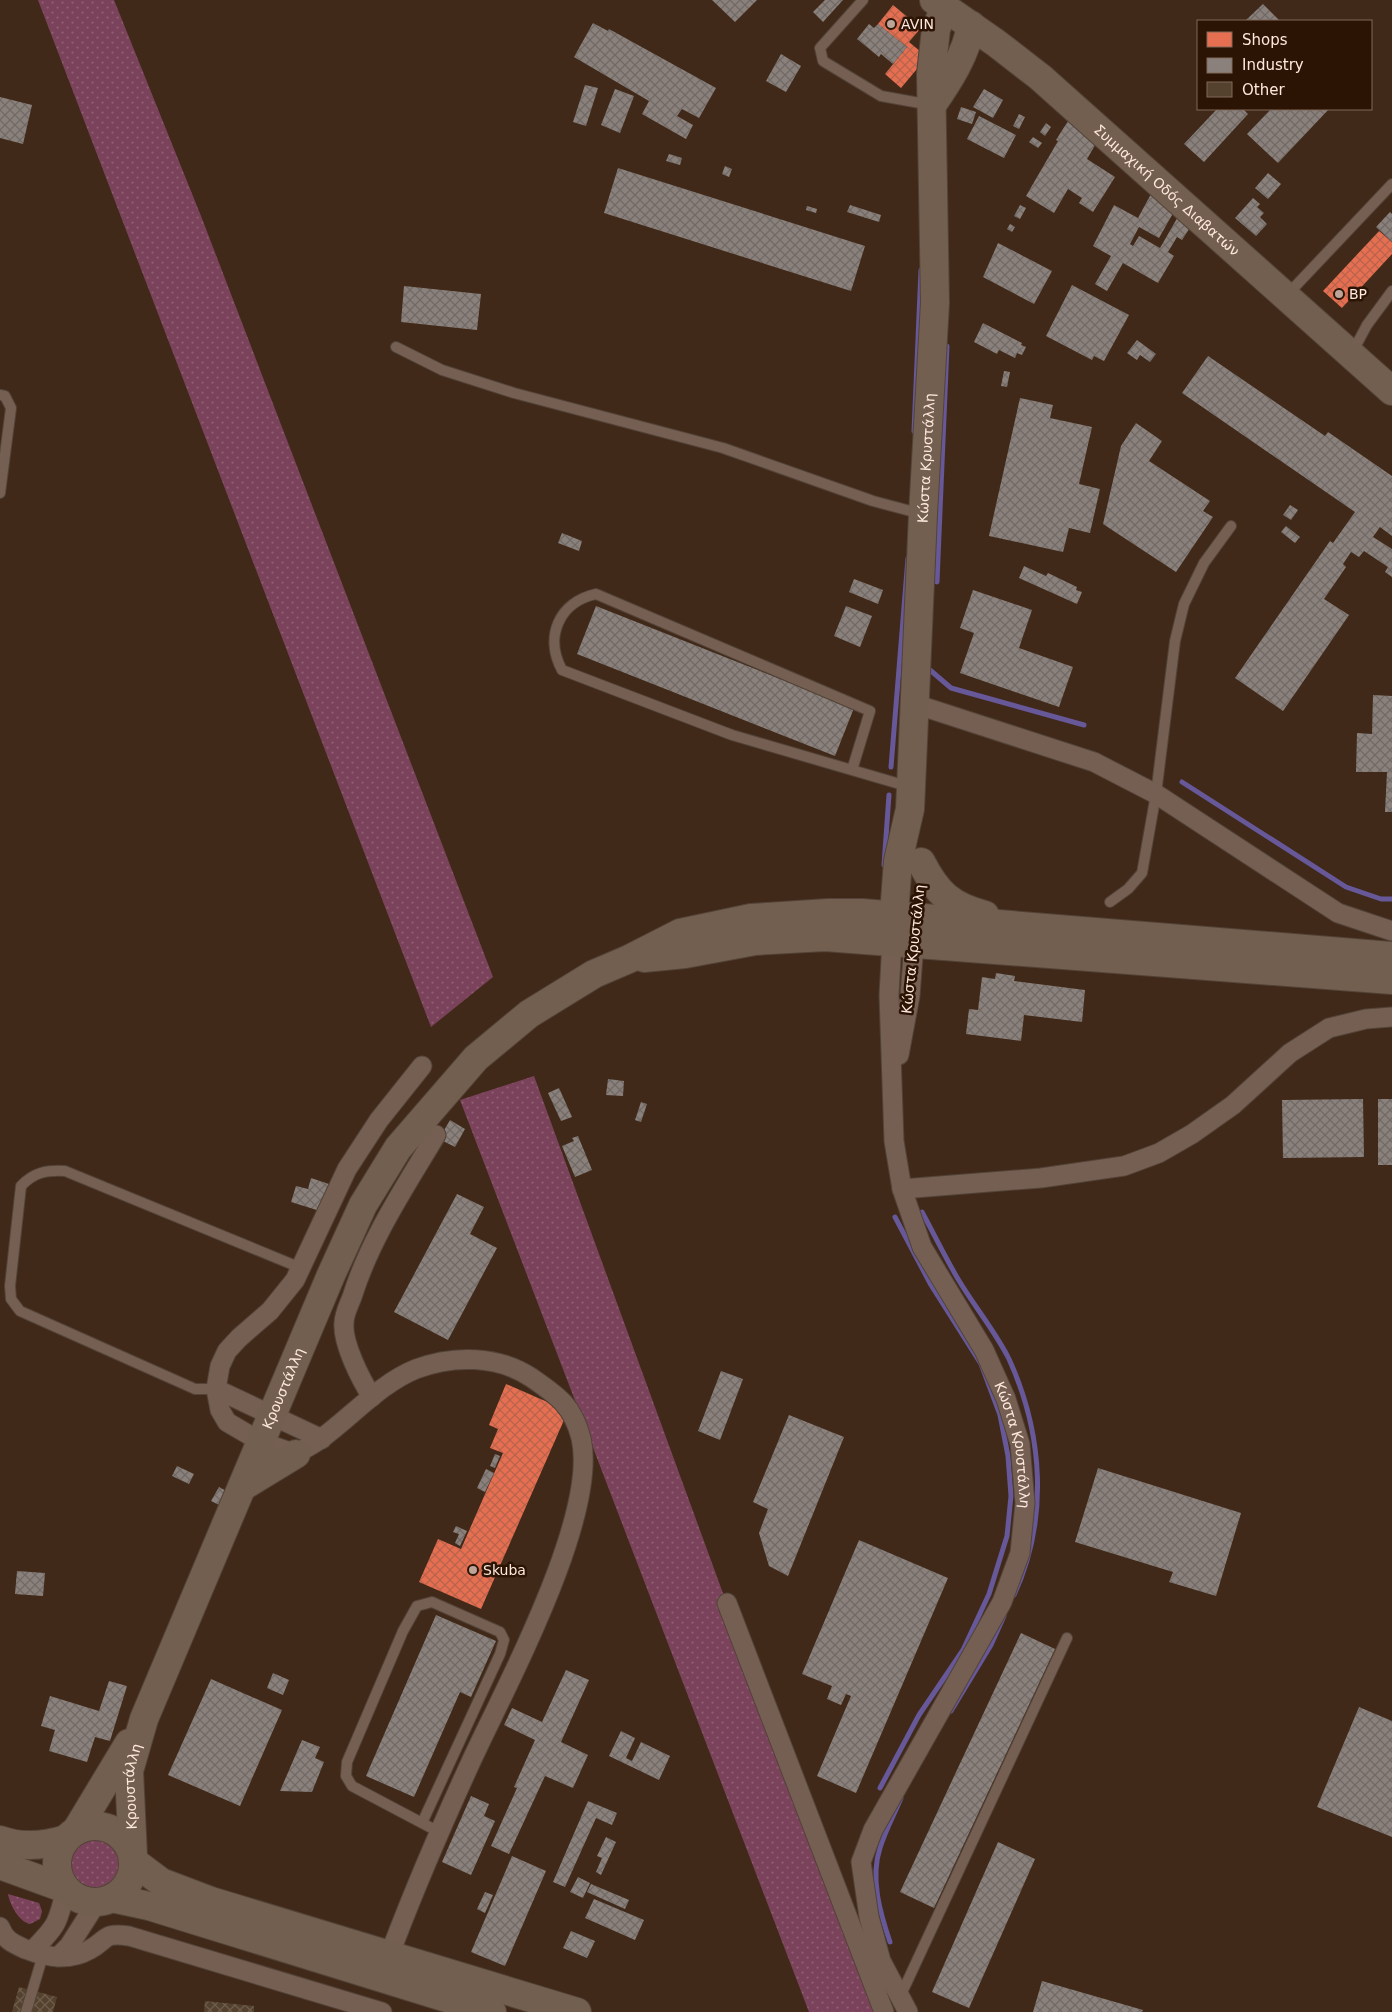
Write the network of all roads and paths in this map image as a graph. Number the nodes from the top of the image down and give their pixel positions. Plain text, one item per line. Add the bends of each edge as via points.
1 (863, 0) edge
2 (941, 2) edge
3 (971, 25) junction
4 (932, 105) junction
5 (1392, 184) edge
6 (1392, 291) edge
7 (1287, 295) junction
8 (396, 347) dead end
9 (1352, 353) junction
10 (1392, 391) edge
11 (0, 395) edge
12 (0, 493) edge
13 (923, 514) junction
14 (1232, 526) dead end
15 (915, 704) junction
16 (852, 770) junction
17 (1156, 794) junction
18 (910, 798) junction
19 (921, 862) junction
20 (1110, 902) dead end
21 (1034, 928) junction
22 (904, 929) junction
23 (1392, 931) edge
24 (1392, 956) edge
25 (1392, 980) edge
26 (1392, 1017) edge
27 (422, 1066) dead end
28 (436, 1135) dead end
29 (902, 1189) junction
30 (301, 1268) junction
31 (216, 1389) junction
32 (372, 1397) junction
33 (272, 1416) junction
34 (322, 1439) junction
35 (261, 1442) junction
36 (296, 1454) junction
37 (242, 1487) junction
38 (727, 1603) dead end
39 (1067, 1638) dead end
40 (144, 1718) junction
41 (422, 1823) junction
42 (439, 1832) junction
43 (71, 1835) junction
44 (0, 1840) edge
45 (133, 1859) junction
46 (0, 1865) edge
47 (66, 1889) junction
48 (104, 1900) junction
49 (2, 1936) edge
50 (866, 1939) junction
51 (394, 1944) dead end
52 (44, 1955) junction
53 (903, 2005) edge
54 (26, 2012) edge
55 (382, 2012) edge
56 (492, 2012) edge
57 (577, 2012) edge
58 (884, 2012) edge

1 - 4 lane via 820,48 823,61 881,96
2 - 3 street, Συμμαχική Οδός Διαβατών
2 - 4 street, Κώστα Κρυστάλλη via 931,74
3 - 4 street via 969,39
3 - 7 street, Συμμαχική Οδός Διαβατών via 1040,76
4 - 13 street, Κώστα Κρυστάλλη via 935,303
5 - 7 lane
6 - 9 lane via 1367,325
7 - 9 street, Συμμαχική Οδός Διαβατών
8 - 13 lane via 442,370 514,393 724,448 873,501
9 - 10 street, Συμμαχική Οδός Διαβατών
11 - 12 lane via 5,396 11,408
13 - 15 street, Κώστα Κρυστάλλη
14 - 17 lane via 1204,563 1184,604 1175,641
15 - 17 street via 1094,762
15 - 18 street, Κώστα Κρυστάλλη
16 - 16 lane via 870,711 596,594 586,596 569,607 557,624 554,642 562,670 732,735
16 - 18 lane
17 - 20 lane via 1142,873 1128,890
17 - 23 street via 1338,913
18 - 19 street, Κώστα Κρυστάλλη
18 - 22 street, Κώστα Κρυστάλλη via 898,861
19 - 21 street via 932,883 956,906
19 - 22 street, Κώστα Κρυστάλλη
21 - 22 street
21 - 24 street
22 - 25 street
22 - 29 street, Κώστα Κρυστάλλη via 910,996 893,1089 894,1141
22 - 33 street, Κρουστάλλη via 828,913 751,918 680,933 594,974 529,1014 456,1079 398,1148 363,1205
26 - 29 street via 1366,1019 1329,1028 1290,1053 1233,1105 1192,1134 1159,1153 1124,1166 1040,1178
27 - 30 street via 378,1120 347,1169
28 - 32 street via 389,1213 359,1274 344,1323 346,1339 362,1382
29 - 50 street, Κώστα Κρυστάλλη via 922,1247 984,1350 1006,1399 1020,1444 1025,1503 1020,1553 1002,1602 873,1830 862,1862 869,1917
30 - 31 street via 270,1311 227,1351 216,1378
30 - 31 lane via 65,1171 50,1170 32,1175 21,1186 10,1286 11,1299 20,1311 195,1389
31 - 33 street
31 - 35 street via 220,1410 227,1422
32 - 34 street
32 - 42 street via 414,1370 447,1360 487,1360 526,1374 567,1404 581,1439 578,1506 563,1554 532,1631
33 - 34 street
33 - 35 street, Κρουστάλλη
34 - 36 street
35 - 36 street
35 - 37 street, Κρουστάλλη
36 - 37 street
37 - 40 street, Κρουστάλλη
38 - 50 street
39 - 53 lane
40 - 43 street, Κρουστάλλη
40 - 45 street, Κρουστάλλη via 130,1771
41 - 41 lane via 504,1640 500,1632 432,1602 417,1606 402,1631 347,1762 346,1776 352,1786
41 - 42 lane
42 - 51 street
43 - 44 street via 49,1844 26,1846
43 - 45 street via 89,1826 102,1826 114,1831 129,1846
43 - 47 street via 60,1848 57,1870
45 - 48 street via 128,1883
45 - 57 street via 161,1882 211,1902
46 - 47 street
47 - 48 street via 81,1899
47 - 52 street
48 - 52 street via 69,1946
48 - 56 street via 149,1906
49 - 52 street via 11,1943
50 - 53 street
50 - 58 street
52 - 54 lane
52 - 55 street via 77,1955 105,1937 121,1935

